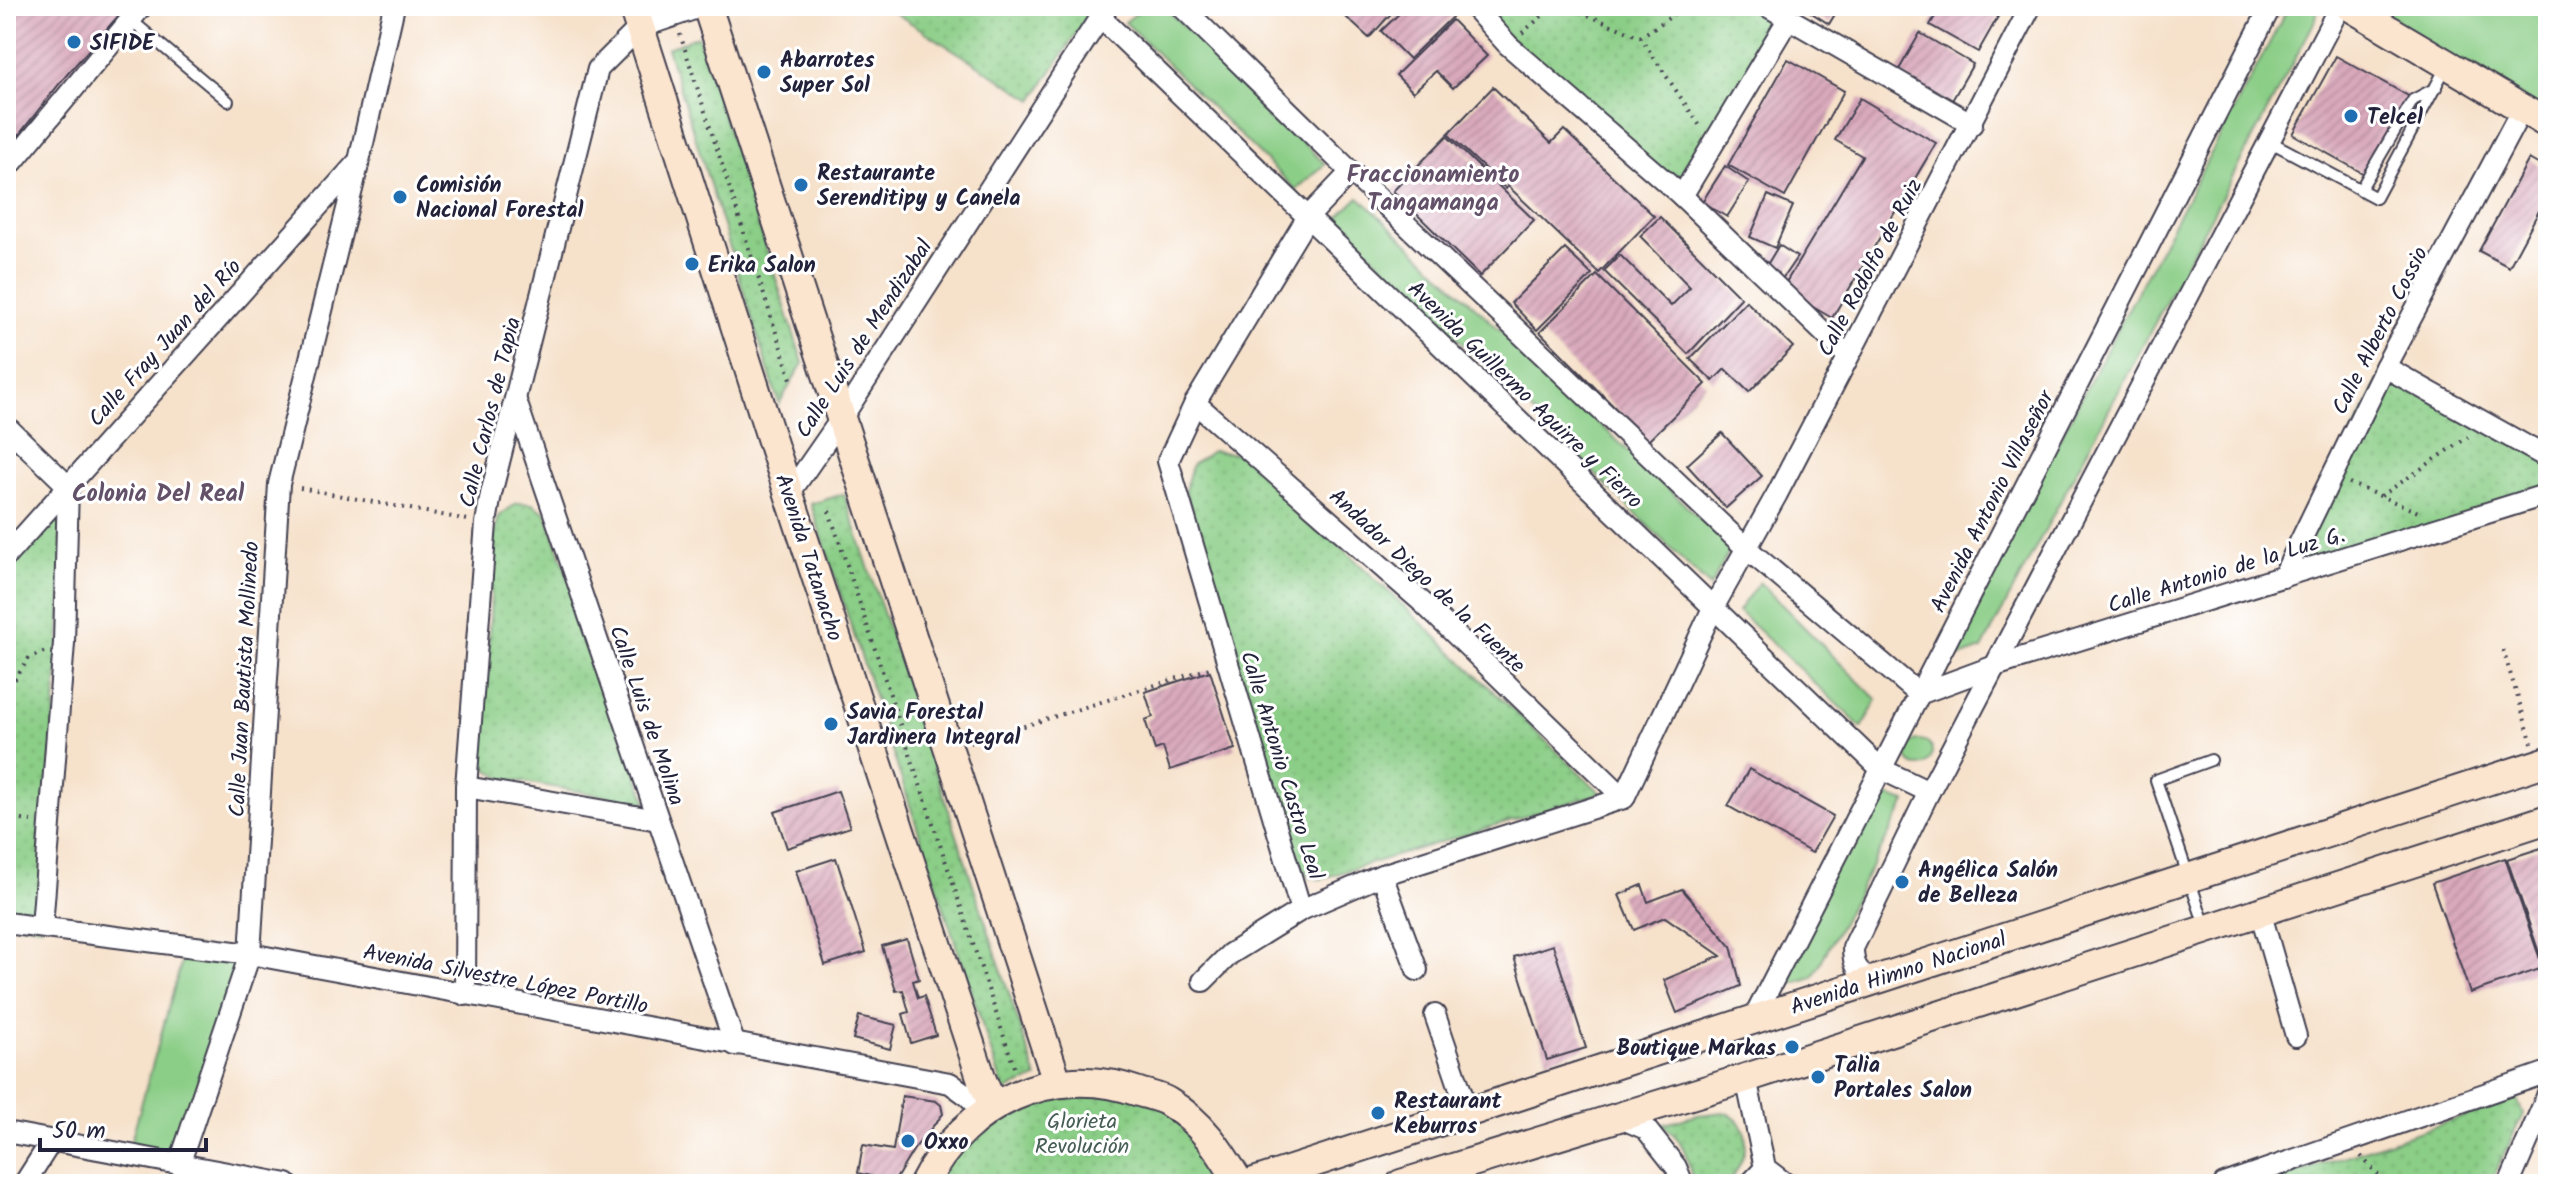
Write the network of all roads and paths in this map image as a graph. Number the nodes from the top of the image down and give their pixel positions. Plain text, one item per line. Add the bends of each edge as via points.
1 (394, 6) edge
2 (705, 6) edge
3 (1181, 6) edge
4 (1473, 6) edge
5 (1554, 6) edge
6 (1566, 6) edge
7 (1687, 6) edge
8 (1767, 6) edge
9 (2031, 6) edge
10 (2271, 6) edge
11 (2340, 6) edge
12 (2349, 6) edge
13 (1104, 11) edge
14 (137, 13) edge
15 (636, 17) edge
16 (671, 17) junction
17 (1789, 18) junction
18 (1640, 37) junction
19 (1508, 45) junction
20 (2441, 76) junction
21 (228, 101) dead end
22 (2522, 109) junction
23 (1972, 124) junction
24 (2548, 124) edge
25 (2269, 141) junction
26 (1713, 145) junction
27 (359, 161) junction
28 (6, 170) edge
29 (1351, 172) junction
30 (2360, 190) junction
31 (1682, 196) junction
32 (1307, 218) junction
33 (1848, 356) junction
34 (2385, 367) junction
35 (792, 382) dead end
36 (516, 401) junction
37 (1195, 403) junction
38 (841, 419) junction
39 (2487, 424) junction
40 (6, 426) edge
41 (2548, 458) edge
42 (2332, 476) junction
43 (279, 484) junction
44 (68, 486) junction
45 (789, 494) junction
46 (2548, 494) edge
47 (2381, 496) junction
48 (829, 511) dead end
49 (486, 523) junction
50 (2450, 525) junction
51 (1747, 549) junction
52 (6, 556) edge
53 (2283, 577) junction
54 (1713, 608) junction
55 (64, 643) junction
56 (2503, 650) dead end
57 (1228, 662) junction
58 (1995, 666) junction
59 (6, 693) edge
60 (1919, 694) junction
61 (948, 750) junction
62 (2211, 760) dead end
63 (2543, 763) edge
64 (1881, 769) junction
65 (466, 787) junction
66 (1929, 792) junction
67 (1624, 798) junction
68 (2548, 819) edge
69 (658, 820) junction
70 (1382, 875) junction
71 (2189, 878) junction
72 (1301, 910) junction
73 (2260, 911) junction
74 (6, 923) edge
75 (42, 927) junction
76 (2205, 928) junction
77 (250, 954) junction
78 (1417, 970) dead end
79 (1871, 980) junction
80 (1203, 981) dead end
81 (465, 995) junction
82 (1435, 1015) dead end
83 (1754, 1018) junction
84 (2296, 1036) dead end
85 (735, 1045) junction
86 (2548, 1072) edge
87 (1746, 1078) junction
88 (1057, 1082) junction
89 (1023, 1093) junction
90 (2548, 1094) edge
91 (989, 1110) junction
92 (1468, 1112) junction
93 (1616, 1116) junction
94 (6, 1132) edge
95 (52, 1140) junction
96 (2349, 1142) junction
97 (179, 1165) junction
98 (1765, 1168) junction
99 (24, 1184) edge
100 (287, 1184) edge
101 (924, 1184) edge
102 (1240, 1184) edge
103 (1248, 1184) edge
104 (1401, 1184) edge
105 (1683, 1184) edge
106 (1750, 1184) edge
107 (1786, 1184) edge
108 (2224, 1184) edge
109 (2386, 1184) edge
110 (2442, 1184) edge
111 (2449, 1184) edge
112 (2509, 1184) edge

1 - 27 street, Calle Juan Bautista Mollinedo
2 - 16 street, Calle Carlos de Tapia
2 - 38 street
3 - 29 street, Avenida Guillermo Aguirre y Fierro
4 - 19 street
5 - 19 path
6 - 18 path
7 - 18 path
8 - 17 street
9 - 23 street, Calle Rodolfo de Ruiz
10 - 60 street, Avenida Antonio Villaseñor
11 - 25 street
12 - 20 street
13 - 32 street, Avenida Guillermo Aguirre y Fierro
13 - 38 street, Calle Luis de Mendizabal
14 - 21 lane
14 - 28 street
15 - 16 street, Calle Carlos de Tapia
15 - 36 street, Calle Carlos de Tapia via 598,69
15 - 45 street, Avenida Tatanacho
16 - 35 path
17 - 23 street
17 - 26 street
18 - 26 path
19 - 31 street
20 - 22 street
20 - 30 lane via 2413,100
20 - 30 lane via 2376,198
22 - 24 street
22 - 34 street, Calle Alberto Cossio
23 - 33 street, Calle Rodolfo de Ruiz
25 - 30 lane
25 - 58 street
26 - 31 street
27 - 43 street, Calle Juan Bautista Mollinedo
27 - 44 street, Calle Fray Juan del Río
29 - 32 street, Calle Antonio Castro Leal
29 - 51 street, Avenida Guillermo Aguirre y Fierro
31 - 33 street
32 - 37 street, Calle Antonio Castro Leal
32 - 54 street, Avenida Guillermo Aguirre y Fierro
33 - 51 street, Calle Rodolfo de Ruiz
34 - 39 street
34 - 42 street, Calle Alberto Cossio
36 - 49 street, Calle Carlos de Tapia
36 - 69 street, Calle Luis de Molina
37 - 57 street, Calle Antonio Castro Leal via 1168,461
37 - 67 street, Andador Diego de la Fuente via 1422,602
38 - 45 street, Calle Luis de Mendizabal
38 - 61 street
39 - 41 street
39 - 47 path
40 - 44 street
42 - 47 path
42 - 53 street, Calle Alberto Cossio
43 - 49 path
43 - 77 street, Calle Juan Bautista Mollinedo
44 - 52 street, Calle Fray Juan del Río
44 - 55 street
45 - 91 street, Avenida Tatanacho
46 - 50 street, Calle Antonio de la Luz G.
47 - 50 path
48 - 89 path
49 - 65 street, Calle Carlos de Tapia
50 - 53 street, Calle Antonio de la Luz G.
51 - 54 street
51 - 60 street, Avenida Guillermo Aguirre y Fierro
53 - 58 street, Calle Antonio de la Luz G.
54 - 64 street, Avenida Guillermo Aguirre y Fierro
54 - 67 street
55 - 59 path via 29,658
55 - 75 street
56 - 63 path
57 - 61 path
57 - 72 street, Calle Antonio Castro Leal
58 - 60 street, Calle Antonio de la Luz G.
58 - 66 street
60 - 64 street, Avenida Antonio Villaseñor
61 - 88 street
62 - 71 lane via 2156,780
63 - 71 street, Avenida Himno Nacional
64 - 66 street, Avenida Guillermo Aguirre y Fierro
64 - 83 street, Avenida Antonio Villaseñor
65 - 69 street
65 - 81 street, Calle Carlos de Tapia
66 - 79 street via 1853,948 1858,972
67 - 70 street, Calle Antonio Castro Leal
68 - 73 street
69 - 85 street, Calle Luis de Molina
70 - 72 street, Calle Antonio Castro Leal
70 - 78 street
71 - 76 lane
71 - 79 street, Avenida Himno Nacional
72 - 80 street via 1230,954
73 - 76 street
73 - 84 street
74 - 75 street, Avenida Silvestre López Portillo
75 - 77 street, Avenida Silvestre López Portillo
76 - 87 street
77 - 81 street, Avenida Silvestre López Portillo
77 - 97 street, Calle Juan Bautista Mollinedo
79 - 83 street, Avenida Himno Nacional
81 - 85 street, Avenida Silvestre López Portillo
82 - 92 street
83 - 92 street, Avenida Himno Nacional
85 - 91 street, Avenida Silvestre López Portillo via 950,1083
86 - 96 street
87 - 93 street
87 - 98 street
88 - 89 street
88 - 102 street via 1114,1083 1167,1102 1211,1138
89 - 91 street
90 - 112 street
91 - 101 street via 957,1134
92 - 103 street, Avenida Himno Nacional
93 - 104 street
93 - 105 street via 1646,1129
94 - 95 street
95 - 97 street
95 - 99 street
96 - 108 street
96 - 109 path
97 - 100 street
98 - 106 street
98 - 107 street
110 - 111 path

